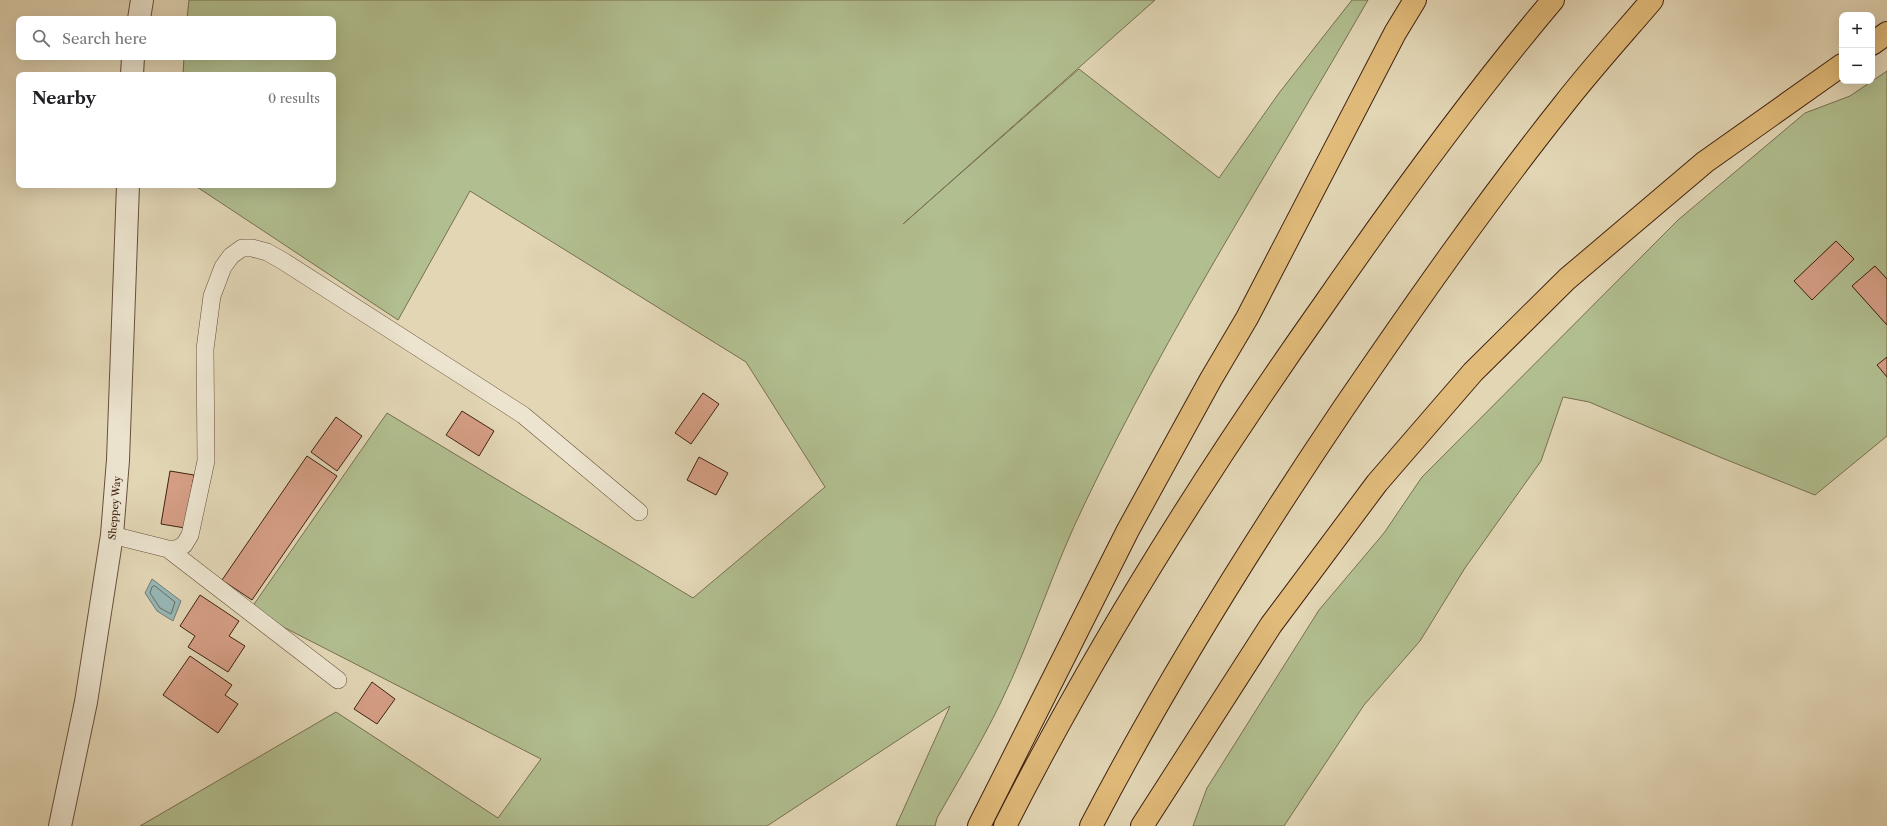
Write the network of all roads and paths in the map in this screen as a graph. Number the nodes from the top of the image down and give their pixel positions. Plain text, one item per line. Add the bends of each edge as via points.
1 (142, 0) edge
2 (1415, 0) edge
3 (1552, 0) edge
4 (1652, 0) edge
5 (139, 16) edge
6 (1887, 33) edge
7 (1875, 42) edge
8 (133, 60) edge
9 (1839, 67) edge
10 (132, 72) edge
11 (128, 188) edge
12 (639, 512) dead end
13 (112, 535) junction
14 (168, 549) junction
15 (338, 680) dead end
16 (60, 826) edge
17 (979, 826) edge
18 (1005, 826) edge
19 (1091, 826) edge
20 (1142, 826) edge

1 - 5 street
2 - 17 highway via 1247,318 1125,536
3 - 18 highway via 1496,68 1388,212 1260,395 1113,630
4 - 19 highway via 1564,103 1422,294 1275,513 1220,601 1125,760
6 - 7 highway
8 - 10 street
9 - 20 highway via 1706,162 1567,279 1473,372 1377,483 1271,625
11 - 13 street, Sheppey Way via 118,460
12 - 14 lane via 523,415 283,261 267,252 242,248 223,266 212,296 205,349 206,461 190,535 184,545
13 - 14 lane
13 - 16 street, Sheppey Way via 86,702
14 - 15 lane

